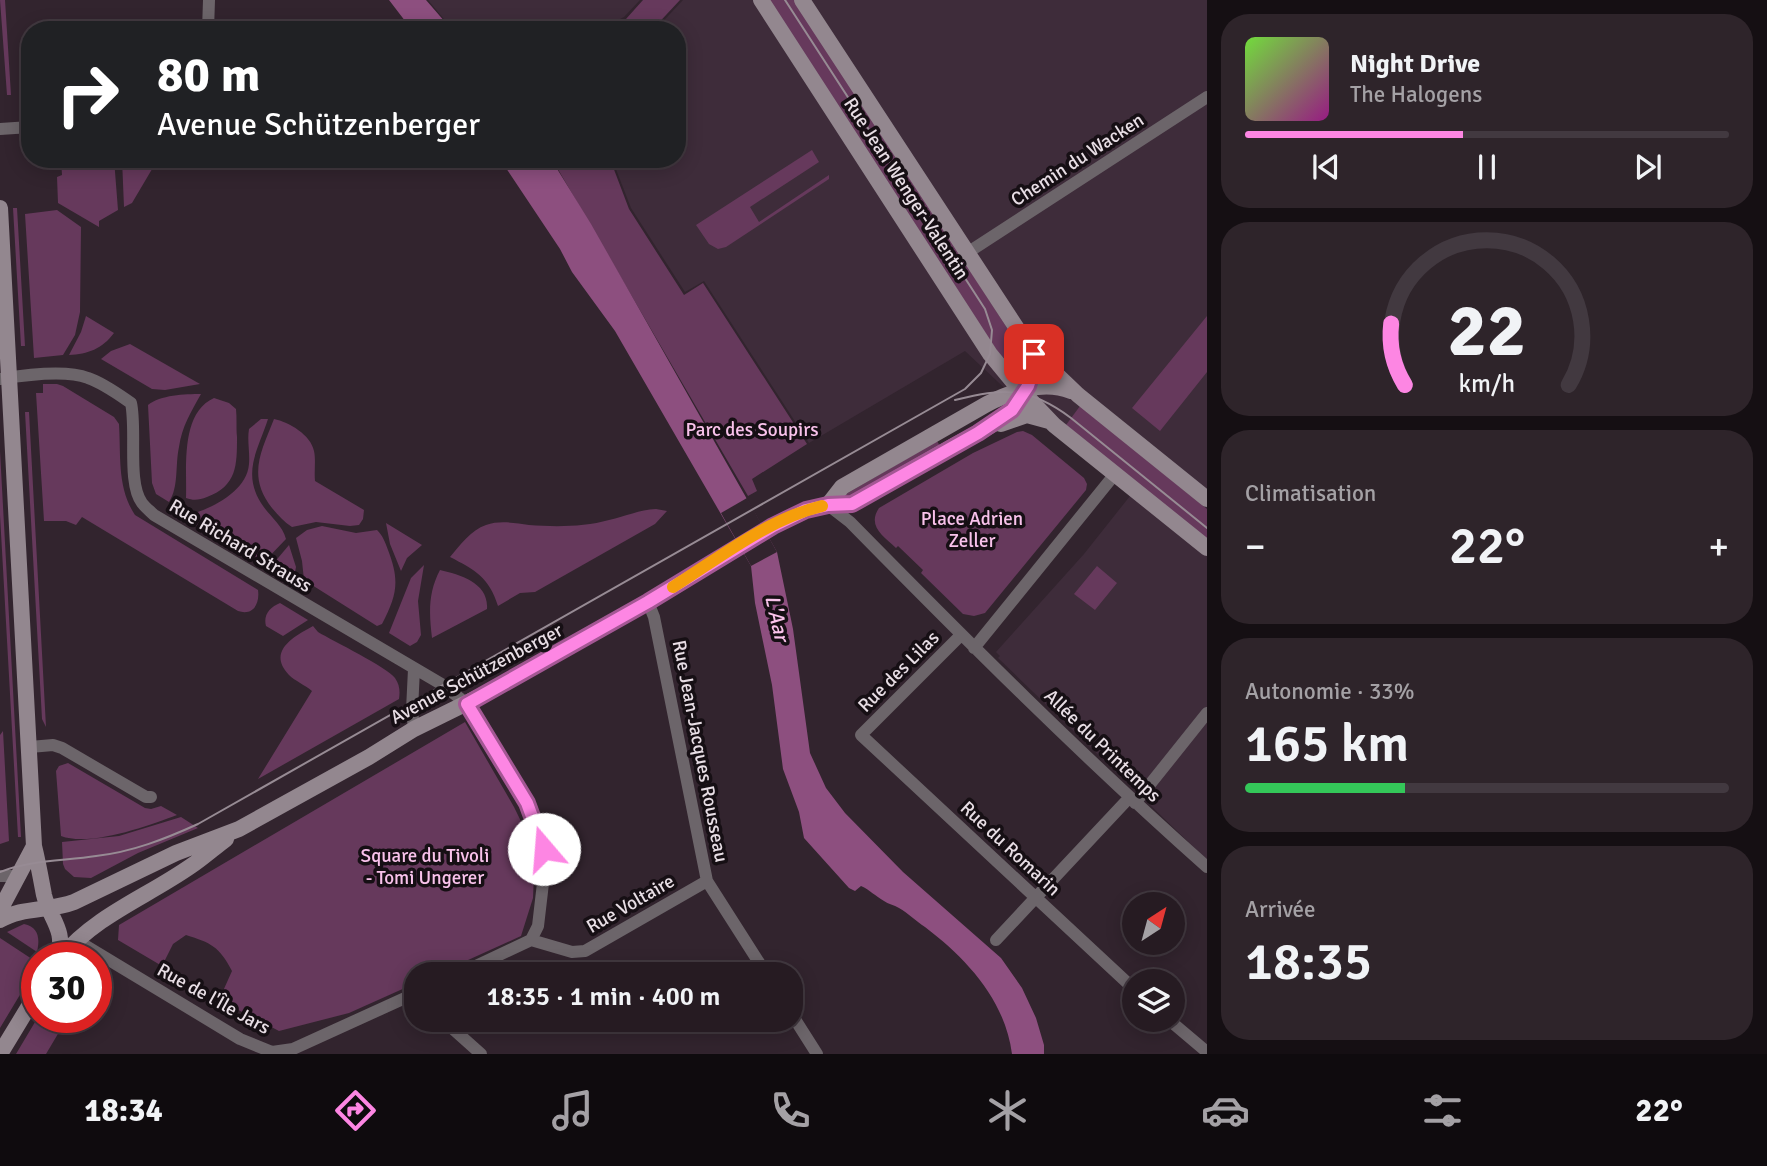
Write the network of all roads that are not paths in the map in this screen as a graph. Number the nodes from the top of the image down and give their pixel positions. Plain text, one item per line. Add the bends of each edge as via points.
1 (209, 0) edge
2 (761, 0) edge
3 (802, 0) edge
4 (208, 21) edge
5 (1207, 97) edge
6 (21, 128) edge
7 (0, 129) edge
8 (0, 208) edge
9 (967, 253) junction
10 (1031, 350) junction
11 (996, 360) junction
12 (5, 379) edge
13 (1024, 391) junction
14 (1078, 395) junction
15 (987, 404) junction
16 (1054, 425) junction
17 (978, 433) junction
18 (1115, 474) junction
19 (1207, 499) edge
20 (828, 505) junction
21 (1207, 548) edge
22 (648, 602) junction
23 (961, 635) junction
24 (974, 648) junction
25 (414, 669) junction
26 (467, 704) junction
27 (1207, 713) edge
28 (414, 729) junction
29 (861, 735) joint
30 (30, 747) junction
31 (151, 797) dead end
32 (1132, 800) junction
33 (240, 829) junction
34 (34, 846) junction
35 (1207, 867) edge
36 (0, 876) edge
37 (19, 876) junction
38 (707, 881) junction
39 (1036, 898) junction
40 (50, 909) junction
41 (0, 910) edge
42 (0, 920) edge
43 (76, 940) joint
44 (531, 940) junction
45 (996, 940) dead end
46 (61, 942) edge
47 (484, 962) edge
48 (759, 962) edge
49 (1122, 978) edge
50 (404, 1000) edge
51 (21, 1019) edge
52 (456, 1032) edge
53 (803, 1032) edge
54 (1183, 1032) edge
55 (1207, 1052) edge
56 (0, 1054) edge
57 (481, 1054) edge
58 (817, 1054) edge

1 - 4 street
2 - 11 main road, Rue Jean Wenger-Valentin
3 - 9 main road, Rue Jean Wenger-Valentin
5 - 9 street, Chemin du Wacken
6 - 7 street
8 - 12 main road
9 - 10 main road, Rue Jean Wenger-Valentin
10 - 13 main road via 1034,362
10 - 14 main road, Rue Jean Wenger-Valentin
11 - 13 main road, Rue Jean Wenger-Valentin
11 - 15 main road via 1001,382
12 - 25 street, Rue Richard Strauss via 75,374 131,403 134,485 141,502 154,515
12 - 30 main road
13 - 14 main road via 1059,387
13 - 15 main road
13 - 16 main road, Rue Jean Wenger-Valentin
13 - 17 main road via 1012,410
14 - 19 main road, Rue Jean Wenger-Valentin
15 - 20 main road via 842,487
16 - 17 main road via 1027,415
16 - 18 main road, Rue Jean Wenger-Valentin
17 - 20 main road via 852,504
18 - 21 main road, Rue Jean Wenger-Valentin
18 - 24 street
20 - 22 main road, Avenue Schützenberger via 773,526
20 - 23 street
22 - 26 main road, Avenue Schützenberger
22 - 38 street, Rue Jean-Jacques Rousseau
23 - 24 street
23 - 29 street, Rue des Lilas
24 - 32 street, Allée du Printemps
25 - 26 street, Rue Richard Strauss
25 - 28 street
26 - 28 main road, Avenue Schützenberger
26 - 44 street via 527,803 541,835 544,879 538,926
27 - 32 street
28 - 33 main road, Avenue Schützenberger
29 - 39 street, Rue du Romarin
30 - 31 street via 62,747
30 - 34 main road
32 - 35 street, Allée du Printemps
32 - 39 street
33 - 40 main road, Avenue Schützenberger
33 - 43 main road, Avenue Schützenberger
34 - 37 main road
34 - 40 main road
36 - 37 street
37 - 41 main road
38 - 44 street, Rue Voltaire via 586,951 572,952
38 - 48 street, Rue Jean-Jacques Rousseau
39 - 45 street
39 - 49 street, Rue du Romarin
40 - 42 main road, Avenue Schützenberger
40 - 46 main road
43 - 50 street, Rue de l'Île Jars via 240,1039 272,1052 293,1049
44 - 47 street
51 - 56 main road
52 - 57 street
53 - 58 street
54 - 55 street

